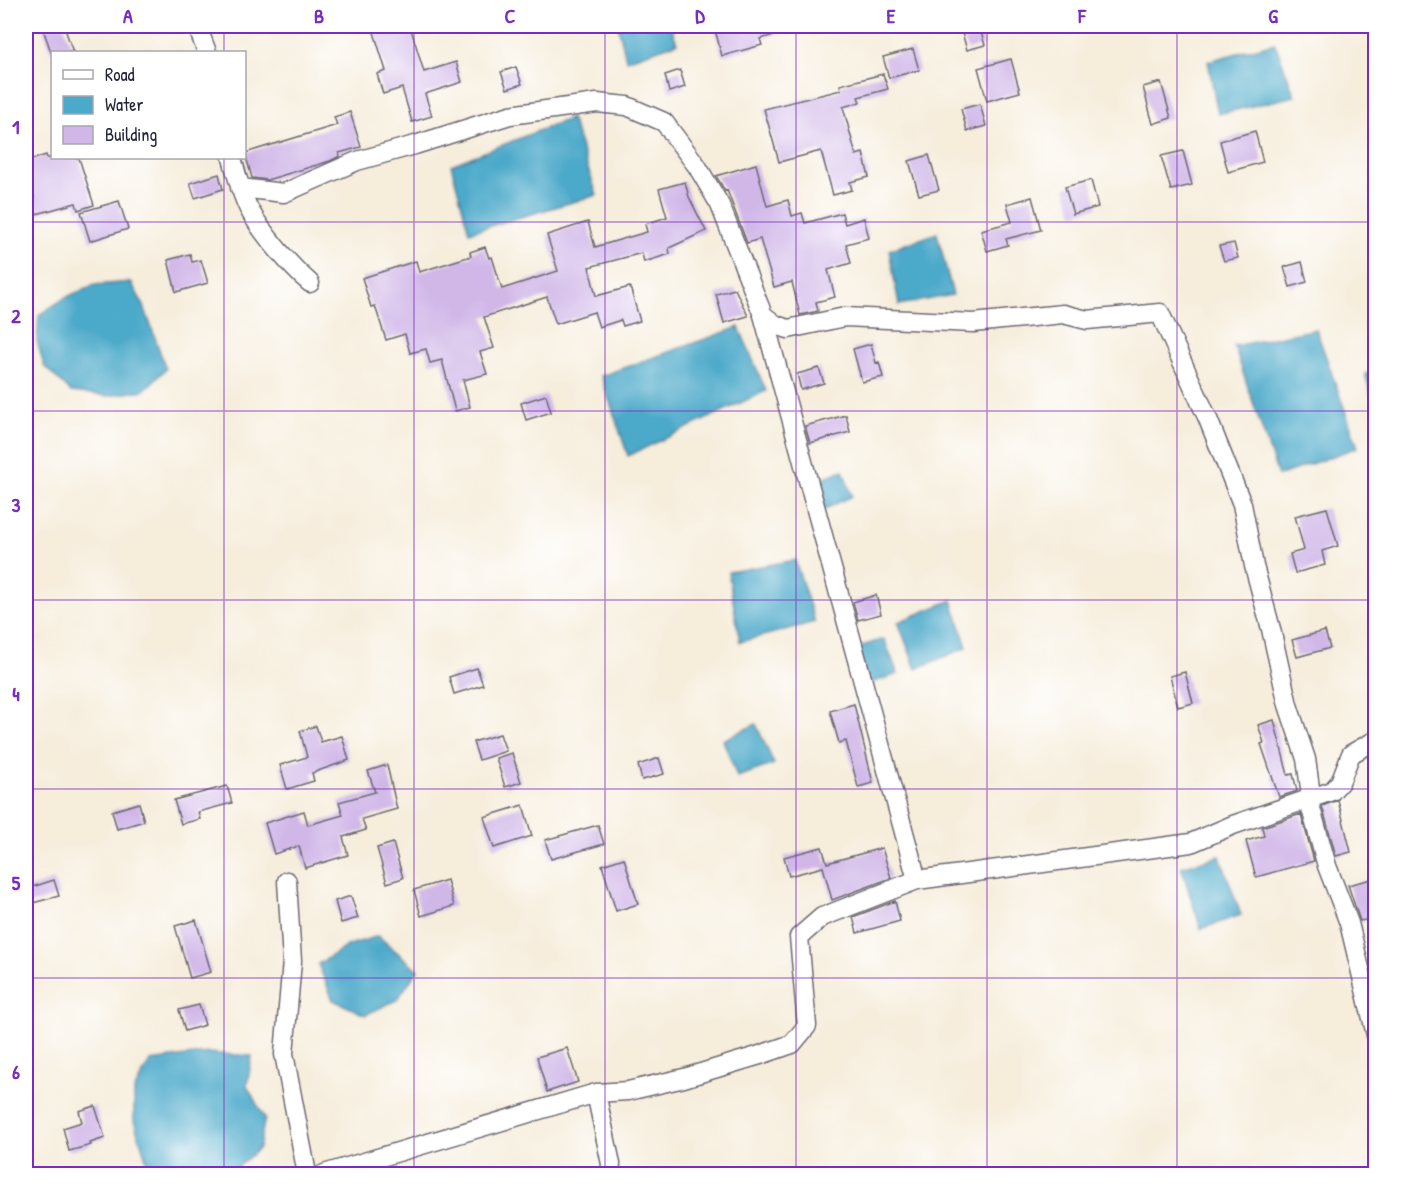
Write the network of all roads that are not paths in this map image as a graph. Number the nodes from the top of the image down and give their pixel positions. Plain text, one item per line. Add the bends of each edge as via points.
1 (196, 26) edge
2 (207, 51) edge
3 (232, 159) edge
4 (240, 188) junction
5 (310, 283) dead end
6 (763, 315) junction
7 (1376, 740) edge
8 (1311, 800) junction
9 (917, 880) junction
10 (287, 881) dead end
11 (1376, 1035) edge
12 (596, 1094) junction
13 (307, 1174) edge
14 (324, 1174) edge
15 (610, 1174) edge

1 - 2 street
3 - 4 street
4 - 5 street via 250,212 292,268
4 - 6 street via 284,194 357,161 510,115 597,103 627,106 663,122 697,166 720,205
6 - 8 street via 788,329 845,317 973,322 1063,314 1087,320 1160,313 1242,504 1288,705 1306,759
6 - 9 street
7 - 8 street via 1351,754 1341,782 1332,791
8 - 9 street via 1191,843
8 - 11 street via 1327,866 1349,923
9 - 12 street via 822,917 799,937 807,1026 792,1044 684,1078
10 - 13 street via 292,961 284,1054
12 - 14 street
12 - 15 street

